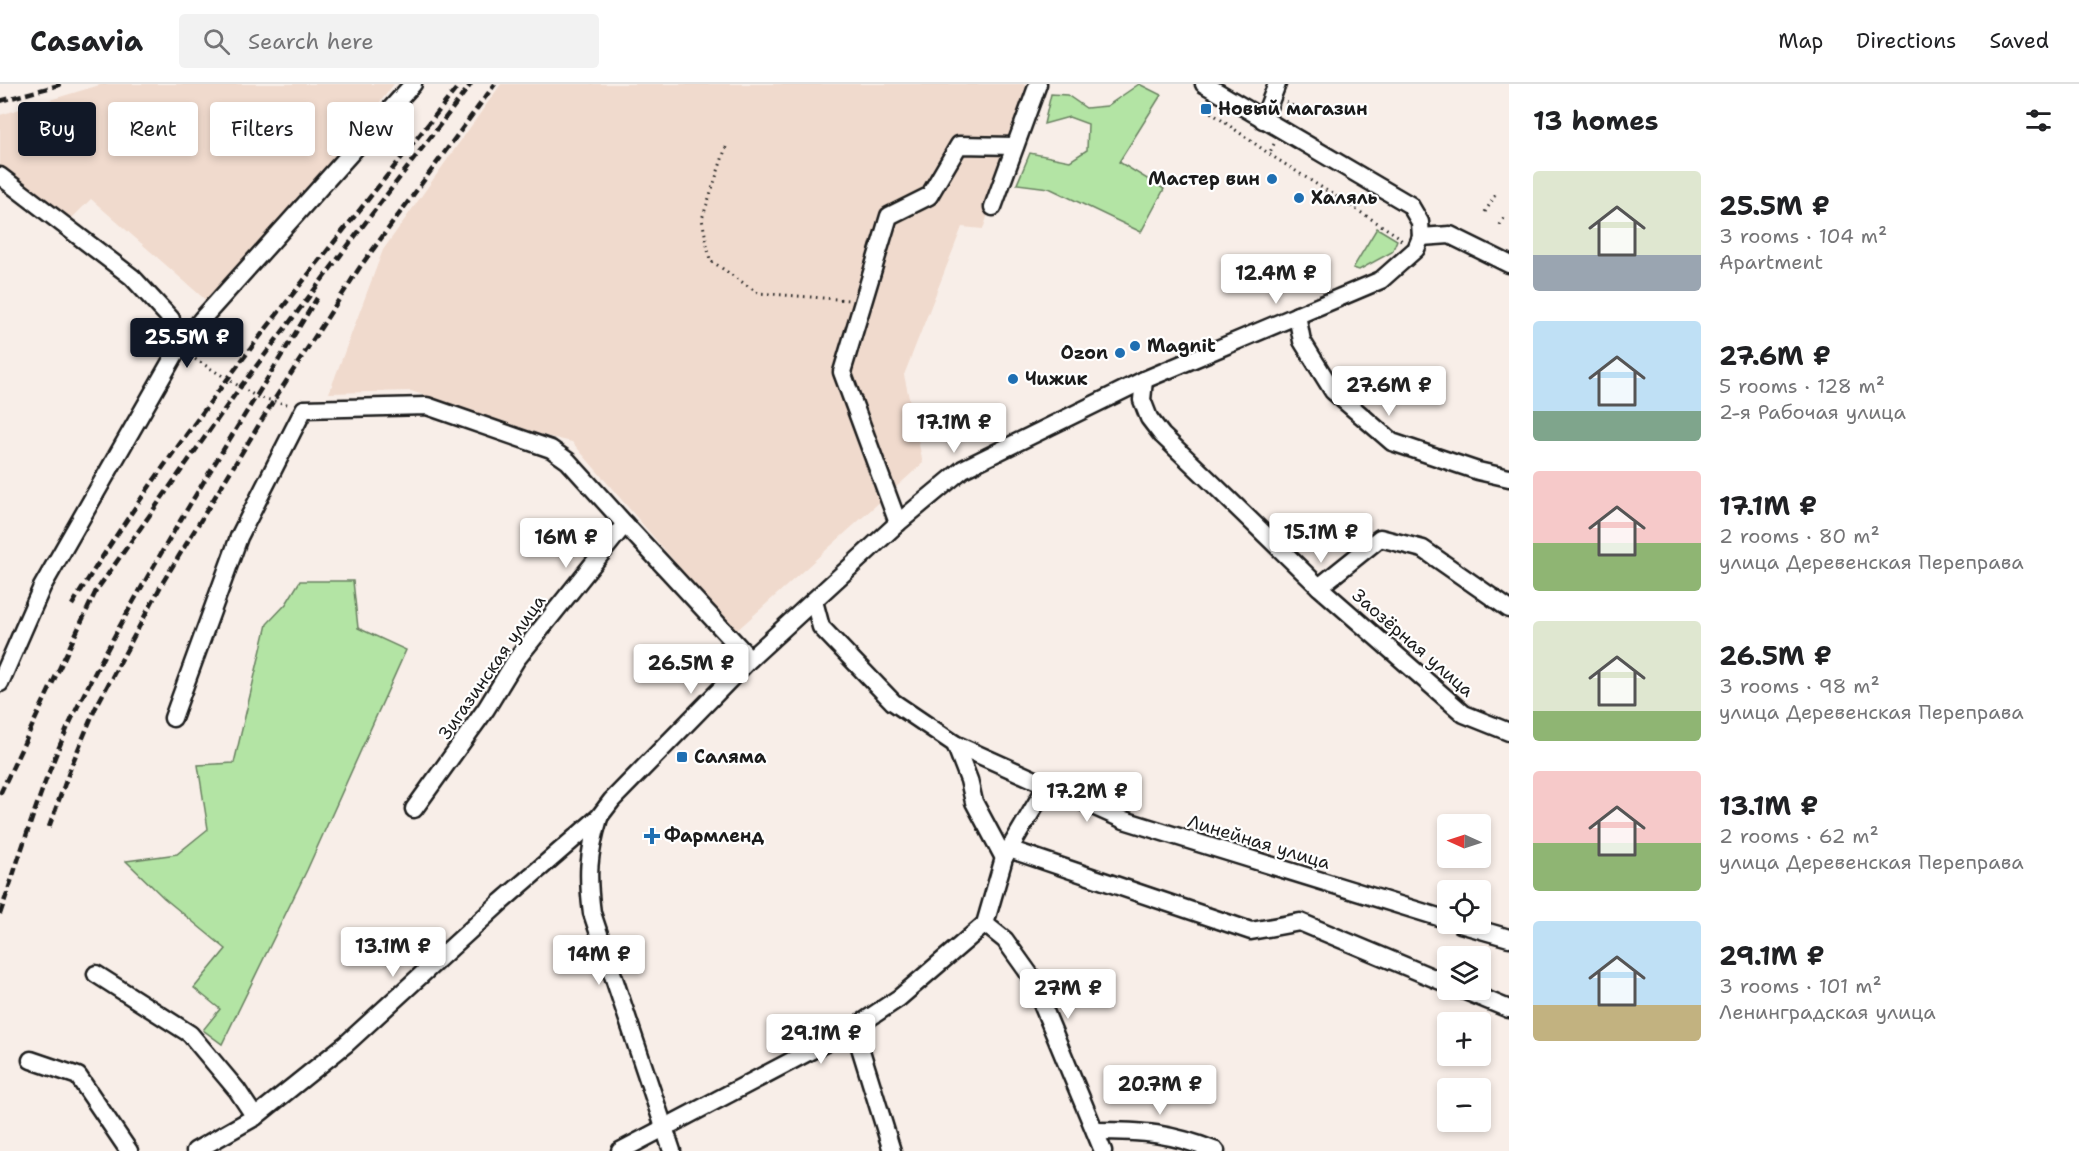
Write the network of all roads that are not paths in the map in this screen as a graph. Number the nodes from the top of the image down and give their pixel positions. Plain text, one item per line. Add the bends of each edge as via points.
1 (413, 84) edge
2 (1038, 84) edge
3 (1204, 84) edge
4 (1276, 84) edge
5 (1263, 120) junction
6 (1015, 146) junction
7 (0, 176) edge
8 (993, 207) dead end
9 (1420, 237) junction
10 (1509, 264) edge
11 (1297, 315) junction
12 (178, 349) junction
13 (1144, 380) junction
14 (1509, 478) edge
15 (898, 523) junction
16 (625, 524) junction
17 (1319, 587) junction
18 (814, 601) junction
19 (1509, 609) edge
20 (750, 659) junction
21 (0, 683) edge
22 (173, 718) dead end
23 (1509, 732) edge
24 (954, 744) junction
25 (1046, 787) junction
26 (414, 809) dead end
27 (599, 817) junction
28 (1006, 853) junction
29 (1437, 918) edge
30 (985, 924) junction
31 (1491, 933) edge
32 (1509, 938) edge
33 (96, 974) dead end
34 (1437, 979) edge
35 (1487, 1000) edge
36 (1509, 1009) edge
37 (854, 1029) junction
38 (31, 1060) dead end
39 (255, 1117) junction
40 (665, 1126) junction
41 (1095, 1131) junction
42 (129, 1151) edge
43 (195, 1151) edge
44 (620, 1151) edge
45 (672, 1151) edge
46 (892, 1151) edge
47 (1103, 1151) edge
48 (1216, 1151) edge

1 - 12 street
2 - 6 street
3 - 5 street
4 - 5 street
5 - 9 street via 1410,205 1420,222
6 - 8 street
6 - 15 street via 959,145 929,196 889,216 842,372
7 - 12 street via 132,276 171,319
9 - 10 street via 1450,235
9 - 11 street via 1416,249 1381,280
11 - 13 street
11 - 14 street via 1302,341 1333,392 1392,442
12 - 21 street via 42,587
13 - 15 street via 963,469
13 - 17 street, Заозёрная улица via 1142,400 1162,435
15 - 18 street
16 - 20 street
16 - 22 street via 568,461 551,449 427,406 304,409 239,537
16 - 26 street, Зигазинская улица via 516,660
17 - 19 street via 1380,538 1423,549
17 - 23 street, Заозёрная улица via 1464,714
18 - 20 street
18 - 24 street, Линейная улица via 821,627 892,702
20 - 27 street
24 - 25 street, Линейная улица
24 - 28 street via 974,802
25 - 28 street
25 - 29 street, Линейная улица via 1124,820
27 - 39 street via 345,1044
27 - 40 street via 588,855 592,913
28 - 30 street
28 - 34 street via 1251,931 1300,922
30 - 37 street via 899,998
30 - 41 street via 1005,940 1030,975
31 - 32 street
33 - 39 street via 190,1034
35 - 36 street
37 - 40 street
37 - 46 street
38 - 42 street via 78,1076
39 - 43 street
40 - 44 street
40 - 45 street
41 - 47 street
41 - 48 street via 1147,1131

